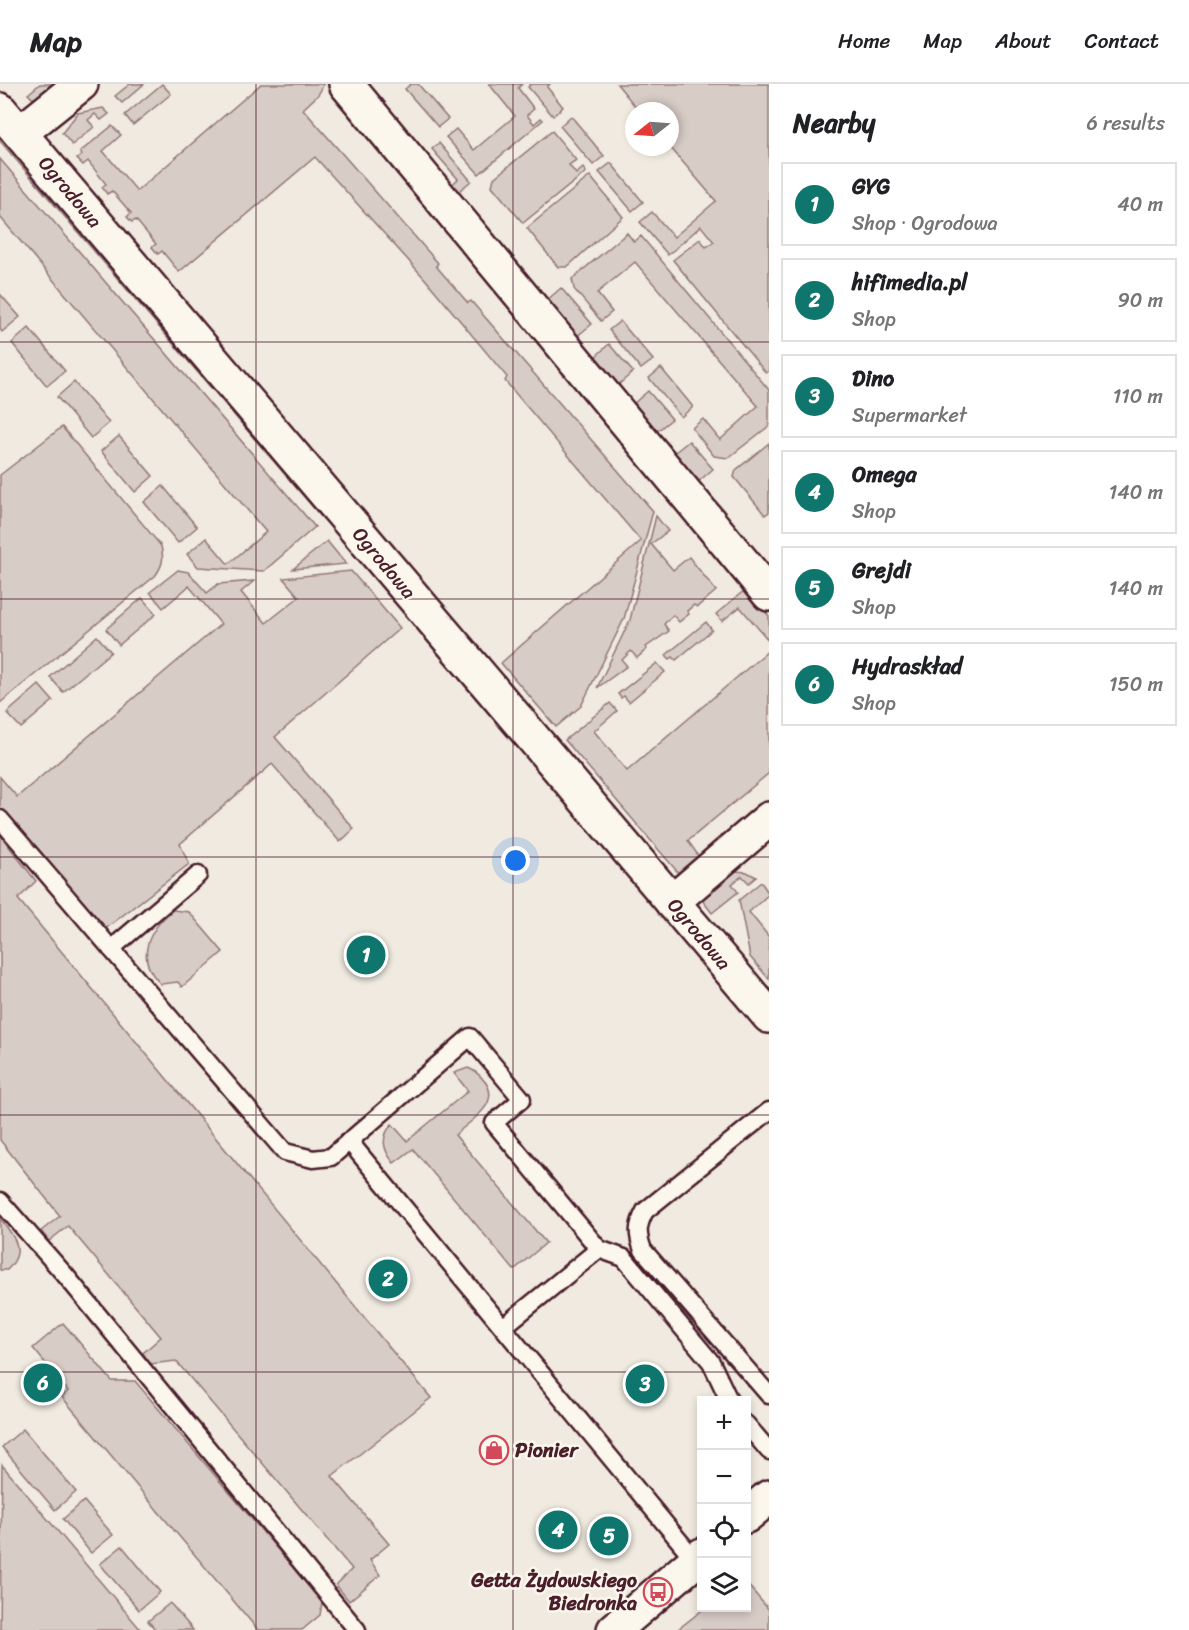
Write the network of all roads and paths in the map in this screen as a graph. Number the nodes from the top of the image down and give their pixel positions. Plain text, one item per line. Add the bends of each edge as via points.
1 (81, 84) edge
2 (346, 84) edge
3 (10, 122) edge
4 (769, 594) edge
5 (0, 819) edge
6 (769, 819) edge
7 (198, 875) dead end
8 (672, 902) junction
9 (111, 949) junction
10 (769, 1016) edge
11 (769, 1111) edge
12 (349, 1141) junction
13 (0, 1201) edge
14 (598, 1250) junction
15 (503, 1328) junction
16 (769, 1395) edge
17 (727, 1396) edge
18 (751, 1429) edge
19 (769, 1451) edge
20 (769, 1497) edge
21 (751, 1513) edge
22 (697, 1557) edge
23 (697, 1559) edge
24 (357, 1630) edge
25 (614, 1630) edge

1 - 3 street
2 - 4 street
3 - 8 street, Ogrodowa
5 - 9 lane
6 - 8 street
7 - 9 lane
8 - 10 street, Ogrodowa
9 - 12 lane via 285,1152 313,1159 331,1157
11 - 16 lane via 645,1211 638,1236 643,1250
12 - 14 lane via 470,1037 522,1099 494,1123
12 - 15 lane
13 - 24 lane via 74,1285
14 - 15 lane
14 - 17 lane via 624,1258 711,1362
15 - 22 lane
18 - 19 lane
20 - 21 street
23 - 25 street

